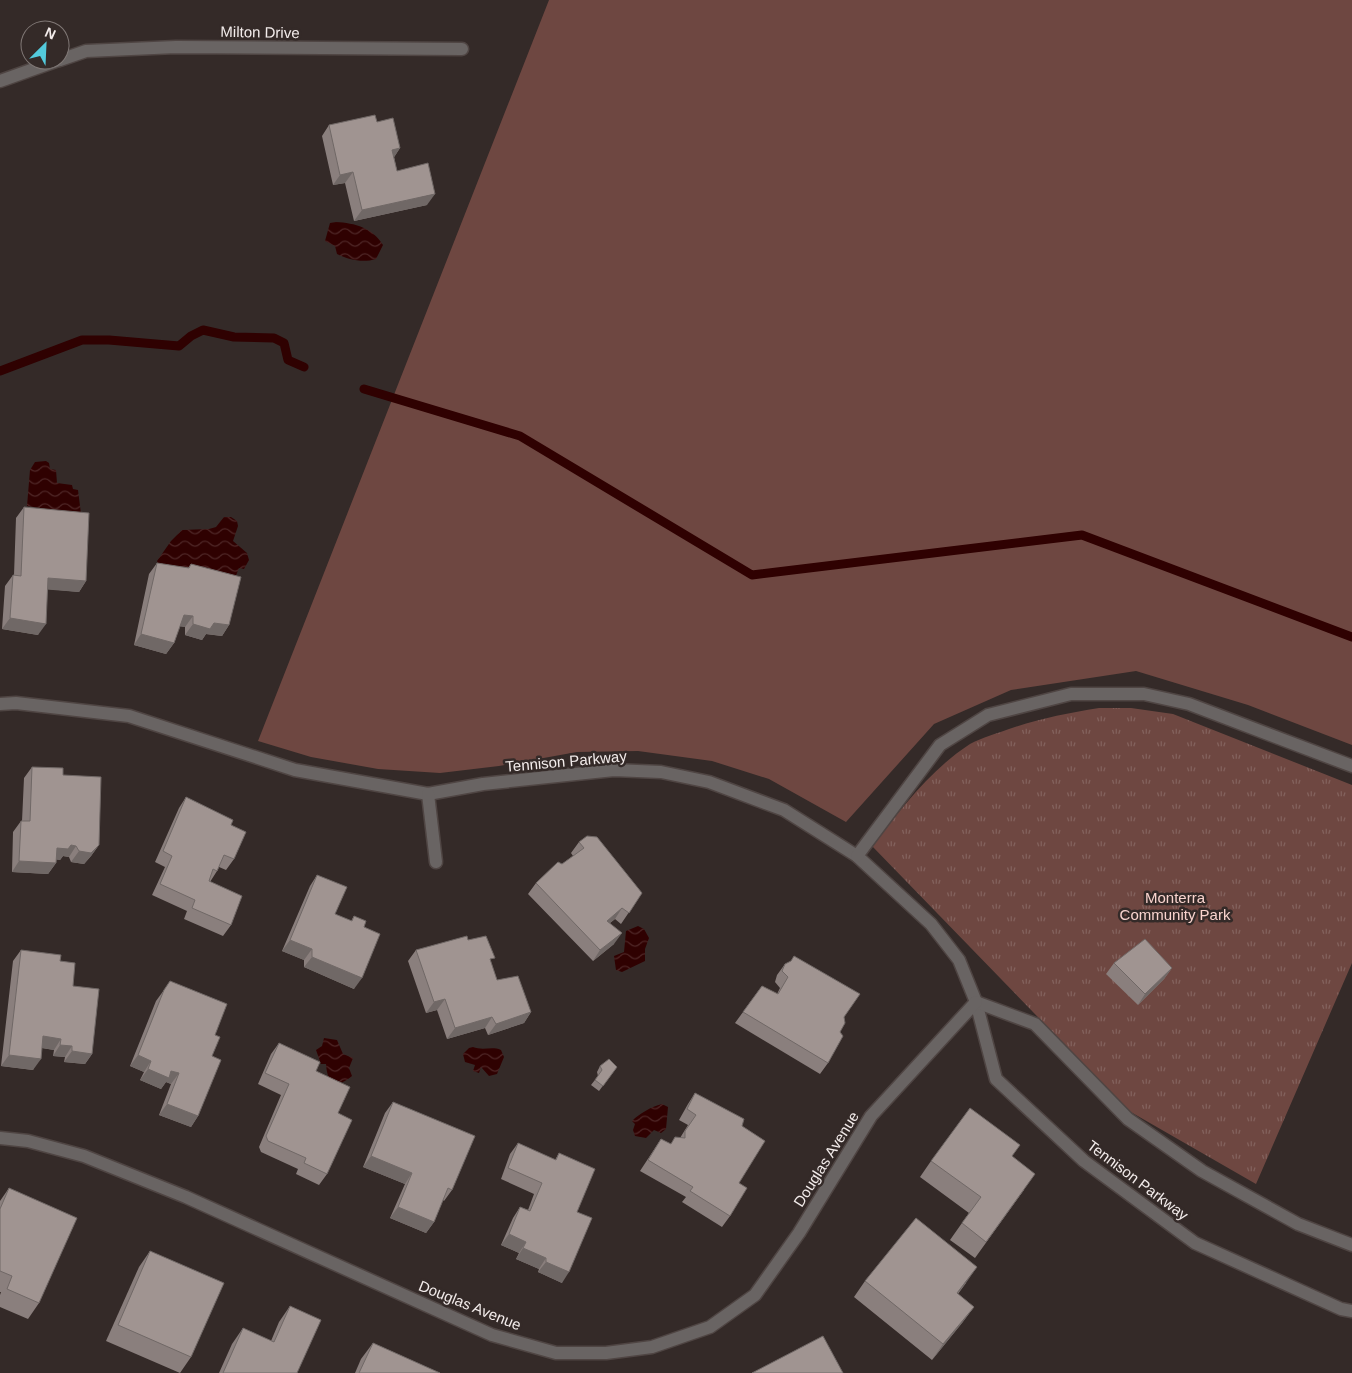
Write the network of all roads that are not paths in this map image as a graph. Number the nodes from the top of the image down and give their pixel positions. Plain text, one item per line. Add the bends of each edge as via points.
1 (462, 49) dead end
2 (70, 57) edge
3 (31, 70) edge
4 (0, 81) edge
5 (0, 704) edge
6 (1352, 766) edge
7 (428, 794) junction
8 (857, 856) junction
9 (436, 862) dead end
10 (976, 1002) junction
11 (0, 1138) edge
12 (1352, 1245) edge
13 (1352, 1311) edge

1 - 2 street, Milton Drive via 176,47 86,51
3 - 4 street, Milton Drive
5 - 7 street, Tennison Parkway via 128,716 295,770
6 - 8 street via 1189,704 1144,694 1071,694 988,715 940,745
7 - 8 street, Tennison Parkway via 484,784 614,770 661,772 709,782 760,799 784,810
7 - 9 street
8 - 10 street, Tennison Parkway via 932,924 959,960
10 - 11 street, Douglas Avenue via 871,1116 799,1232 755,1295 710,1327 652,1347 606,1353 556,1353 492,1335 186,1197 84,1156 28,1141
10 - 12 street via 1035,1024 1128,1119 1202,1171 1298,1224
10 - 13 street, Tennison Parkway via 996,1079 1084,1162 1195,1244

